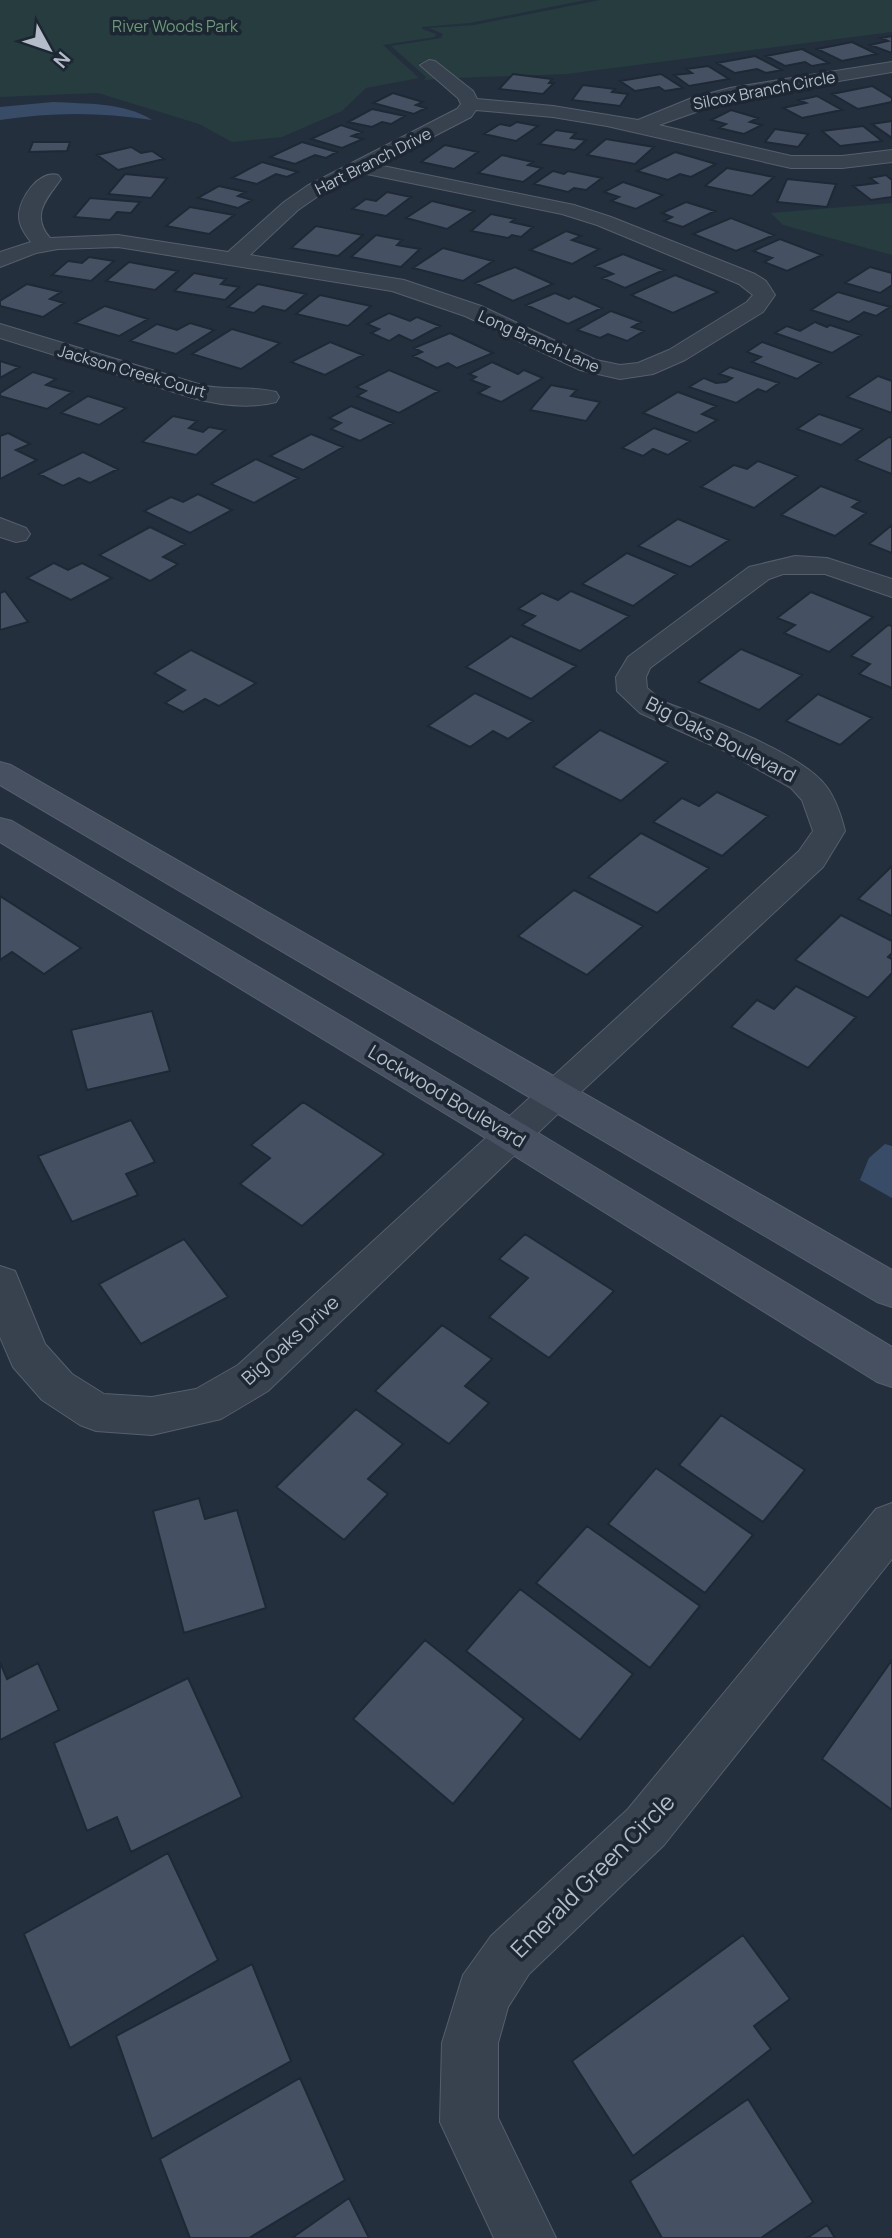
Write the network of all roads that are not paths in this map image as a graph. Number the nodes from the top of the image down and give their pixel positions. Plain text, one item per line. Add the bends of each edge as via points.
1 (429, 65) dead end
2 (892, 67) edge
3 (471, 104) junction
4 (639, 127) junction
5 (892, 156) edge
6 (360, 167) junction
7 (51, 179) dead end
8 (45, 244) junction
9 (233, 259) junction
10 (0, 260) edge
11 (0, 331) edge
12 (267, 397) dead end
13 (892, 589) edge
14 (0, 772) edge
15 (0, 828) edge
16 (554, 1095) junction
17 (511, 1135) junction
18 (0, 1283) edge
19 (892, 1290) edge
20 (892, 1369) edge
21 (892, 1524) edge
22 (526, 2238) edge

1 - 3 street
2 - 4 street, Silcox Branch Circle via 715,97 668,111
3 - 4 street, Silcox Branch Circle
3 - 6 street, Hart Branch Drive via 464,113
4 - 5 street, Silcox Branch Circle via 791,162
6 - 9 street, Hart Branch Drive via 291,206
6 - 9 street, Long Branch Lane via 567,209 747,279 764,295 755,307 654,366 608,371 430,295 396,285
7 - 8 street via 34,196 29,222
8 - 9 street, Long Branch Lane via 118,241
8 - 10 street, Long Branch Lane
11 - 12 street, Jackson Creek Court via 202,393
13 - 16 street, Big Oaks Boulevard via 830,565 805,561 778,565 759,573 638,663 631,677 632,691 651,707 792,772 812,789 829,831 811,859
14 - 16 main road
15 - 17 main road, Lockwood Boulevard
16 - 17 street, Big Oaks Boulevard
16 - 19 main road
17 - 18 street, Big Oaks Drive via 253,1378 205,1406 152,1416 96,1412 57,1387 28,1354
17 - 20 main road, Lockwood Boulevard
21 - 22 street, Emerald Green Circle via 646,1827 510,1955 483,1995 470,2043 469,2122

